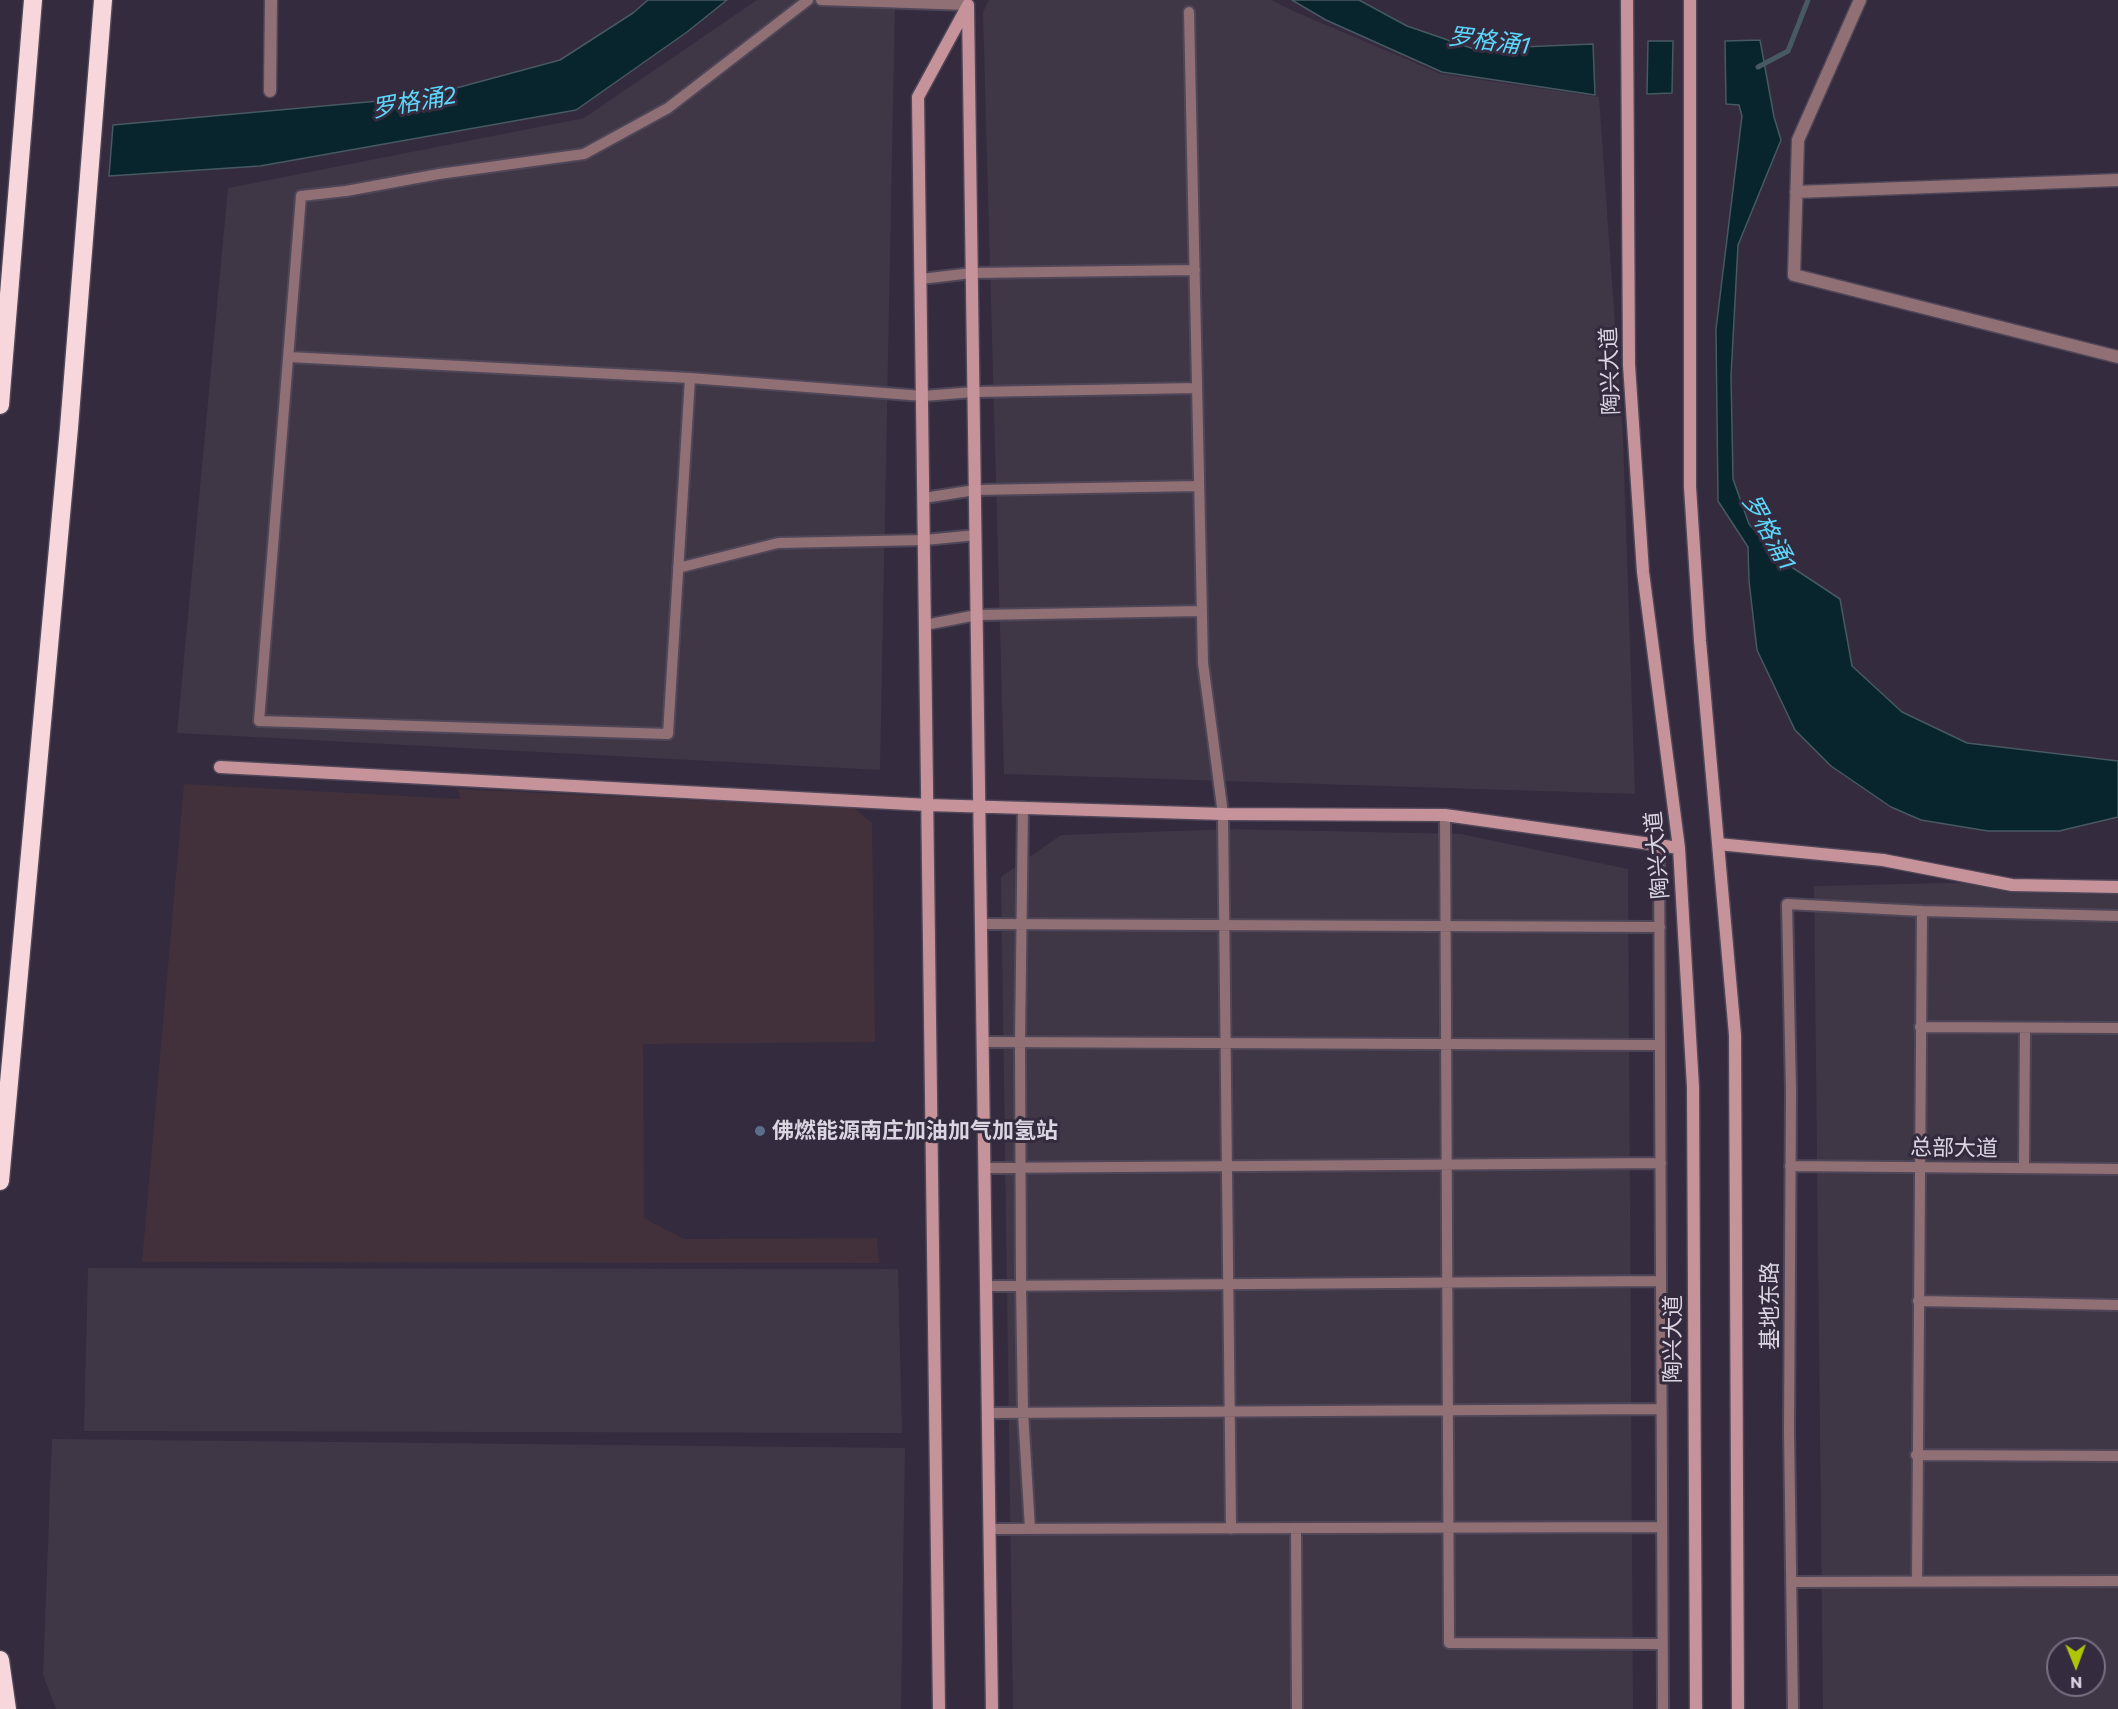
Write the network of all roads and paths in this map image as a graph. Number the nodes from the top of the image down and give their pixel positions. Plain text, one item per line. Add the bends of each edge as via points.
1 (33, 0) edge
2 (103, 0) edge
3 (271, 0) edge
4 (808, 0) edge
5 (821, 0) edge
6 (1627, 0) edge
7 (1690, 0) edge
8 (1860, 0) edge
9 (969, 2) edge
10 (1189, 12) dead end
11 (270, 91) dead end
12 (2118, 180) edge
13 (1796, 192) junction
14 (1195, 270) junction
15 (972, 273) junction
16 (921, 279) junction
17 (289, 357) junction
18 (2118, 357) edge
19 (690, 378) junction
20 (1197, 388) junction
21 (974, 392) junction
22 (923, 396) junction
23 (0, 405) edge
24 (1200, 486) junction
25 (975, 490) junction
26 (924, 498) junction
27 (976, 535) junction
28 (924, 540) junction
29 (678, 568) junction
30 (1202, 611) junction
31 (977, 615) junction
32 (925, 625) junction
33 (220, 767) dead end
34 (928, 805) junction
35 (980, 806) junction
36 (1023, 807) junction
37 (1223, 814) junction
38 (1444, 815) junction
39 (1718, 844) junction
40 (1659, 845) junction
41 (1679, 848) junction
42 (2118, 887) edge
43 (1922, 911) junction
44 (2118, 916) edge
45 (982, 924) junction
46 (1021, 924) junction
47 (1224, 925) junction
48 (1445, 926) junction
49 (1660, 927) junction
50 (1920, 1027) junction
51 (2025, 1028) junction
52 (2118, 1028) edge
53 (983, 1042) junction
54 (1020, 1042) junction
55 (1225, 1043) junction
56 (1446, 1044) junction
57 (1660, 1046) junction
58 (1661, 1162) junction
59 (1448, 1164) junction
60 (1226, 1166) junction
61 (1790, 1166) junction
62 (1919, 1167) junction
63 (985, 1168) junction
64 (1020, 1168) junction
65 (2024, 1168) junction
66 (2118, 1169) edge
67 (0, 1180) edge
68 (1661, 1281) junction
69 (1448, 1282) junction
70 (1228, 1284) junction
71 (987, 1286) junction
72 (1021, 1286) junction
73 (1918, 1301) junction
74 (2118, 1305) edge
75 (1661, 1409) junction
76 (1449, 1410) junction
77 (1229, 1411) junction
78 (1023, 1412) junction
79 (988, 1413) junction
80 (1916, 1455) junction
81 (2118, 1456) edge
82 (1661, 1527) junction
83 (1231, 1528) junction
84 (1296, 1528) junction
85 (1449, 1528) junction
86 (990, 1529) junction
87 (1030, 1529) junction
88 (1917, 1581) junction
89 (2118, 1581) edge
90 (1791, 1582) junction
91 (1662, 1644) junction
92 (0, 1660) edge
93 (7, 1709) edge
94 (939, 1709) edge
95 (992, 1709) edge
96 (1298, 1709) edge
97 (1663, 1709) edge
98 (1696, 1709) edge
99 (1738, 1709) edge
100 (1793, 1709) edge

1 - 23 highway
2 - 67 highway via 69,428
3 - 11 street
4 - 17 lane via 668,108 584,154 301,196
5 - 9 lane
6 - 41 street, 陶兴大道 via 1629,365 1643,572
7 - 39 street via 1690,488
8 - 13 street via 1798,140
9 - 15 street
9 - 16 street via 918,97
10 - 14 lane
12 - 13 street
13 - 18 street via 1794,275
14 - 15 lane
14 - 20 lane
15 - 16 lane
15 - 21 street
16 - 22 street
17 - 19 lane
17 - 29 lane via 259,721 668,734
19 - 22 lane
19 - 29 lane
20 - 21 lane
20 - 24 lane
21 - 22 lane
21 - 25 street
22 - 26 street
24 - 25 lane
24 - 30 lane
25 - 26 lane
25 - 27 street
26 - 28 street
27 - 28 lane
27 - 31 street
28 - 29 lane via 778,543
28 - 32 street
30 - 31 lane
30 - 37 lane via 1203,663
31 - 32 lane
31 - 35 street
32 - 34 street
33 - 34 street
34 - 35 street
34 - 94 street
35 - 36 street
35 - 45 street
36 - 37 street
36 - 46 lane
37 - 38 street
37 - 47 lane
38 - 40 street
38 - 48 lane
39 - 42 street via 1883,860 2012,885
39 - 99 street via 1735,1035
40 - 41 street
40 - 49 lane
41 - 98 street, 陶兴大道 via 1693,1087
43 - 44 lane
43 - 50 lane
43 - 61 lane, 基地东路 via 1786,904
45 - 46 lane
45 - 53 street
46 - 47 lane
46 - 54 lane
47 - 48 lane
47 - 55 lane
48 - 49 lane
48 - 56 lane
49 - 57 lane
50 - 51 lane
50 - 62 lane
51 - 52 lane
51 - 65 lane
53 - 54 lane
53 - 63 street
54 - 55 lane
54 - 64 lane
55 - 56 lane
55 - 60 lane
56 - 57 lane
56 - 59 lane
57 - 58 lane
58 - 59 lane
58 - 68 lane
59 - 60 lane
59 - 69 lane
60 - 64 lane
60 - 70 lane
61 - 62 lane, 总部大道
61 - 90 lane, 基地东路
62 - 65 lane, 总部大道
62 - 73 lane
63 - 64 lane
63 - 71 street
64 - 72 lane
65 - 66 lane, 总部大道
68 - 69 lane
68 - 75 lane
69 - 70 lane
69 - 76 lane
70 - 72 lane
70 - 77 lane
71 - 72 lane
71 - 79 street
72 - 78 lane
73 - 74 lane
73 - 80 lane
75 - 76 lane
75 - 82 lane
76 - 77 lane
76 - 85 lane
77 - 78 lane
77 - 83 lane
78 - 79 lane
78 - 87 lane
79 - 86 street
80 - 81 lane
80 - 88 lane
82 - 85 lane
82 - 91 lane
83 - 84 lane
83 - 87 lane
84 - 85 lane
84 - 96 lane
85 - 91 lane via 1449,1643
86 - 87 lane
86 - 95 street
88 - 89 lane
88 - 90 lane
90 - 100 lane, 基地东路
91 - 97 lane
92 - 93 highway

